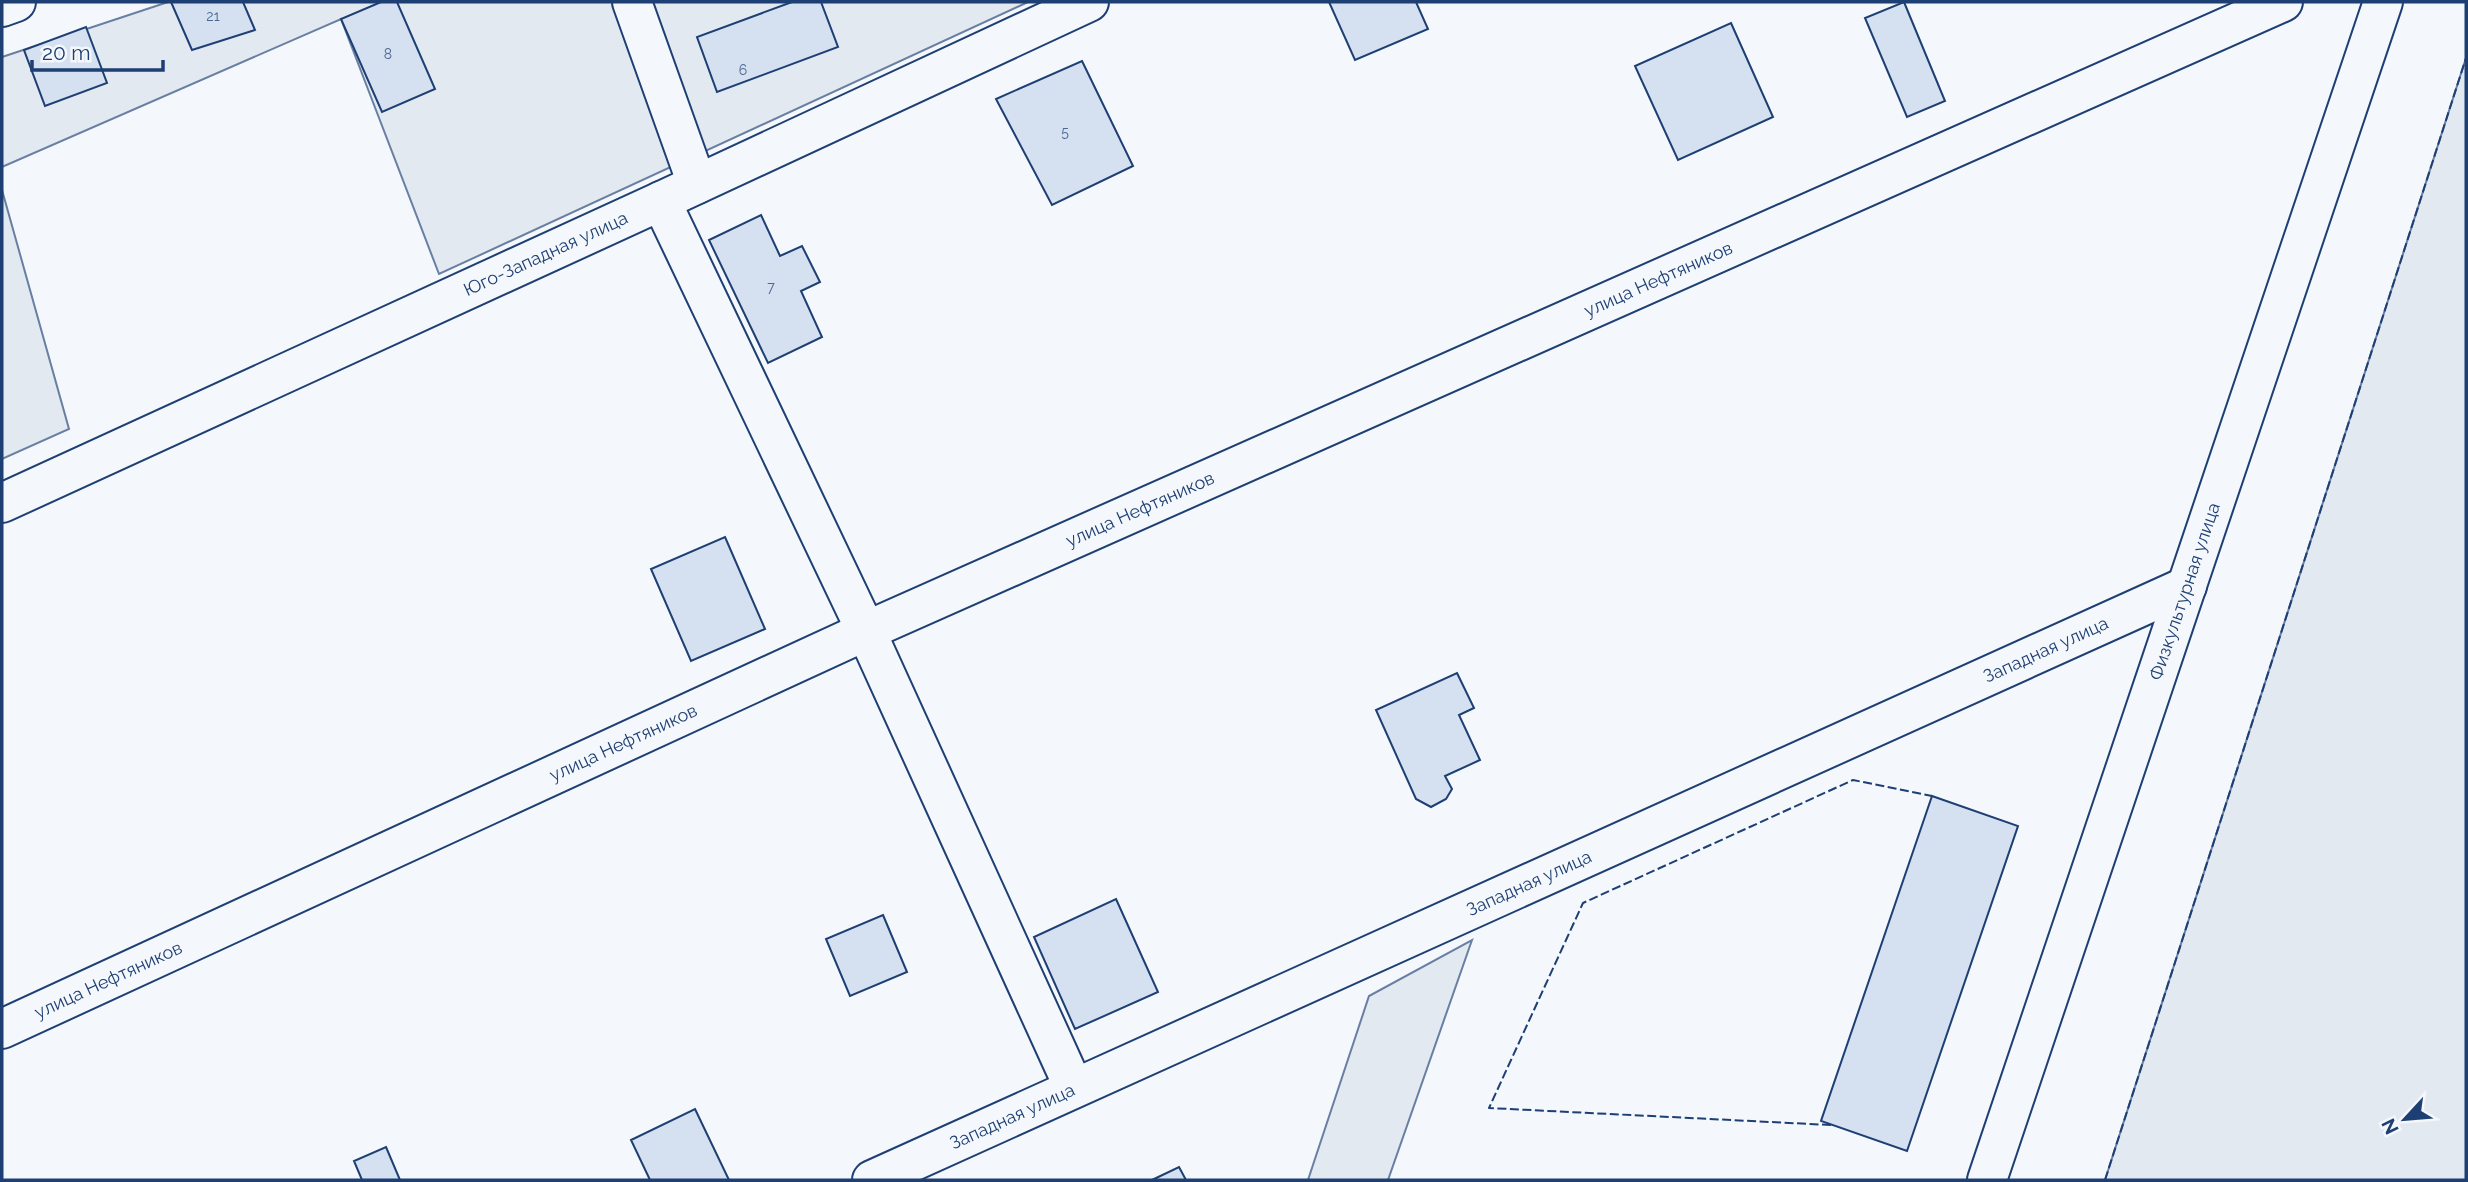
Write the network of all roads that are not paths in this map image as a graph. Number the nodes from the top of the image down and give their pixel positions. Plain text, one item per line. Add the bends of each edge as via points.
1 (16, 2) edge
2 (632, 2) edge
3 (1089, 2) edge
4 (2283, 2) edge
5 (2383, 2) edge
6 (2, 6) edge
7 (697, 184) junction
8 (661, 201) junction
9 (2, 503) edge
10 (2187, 586) junction
11 (866, 631) junction
12 (2, 1029) edge
13 (1074, 1088) junction
14 (872, 1180) edge
15 (1987, 1180) edge

1 - 6 street
2 - 7 street
3 - 7 street, Юго-Западная улица
4 - 11 street, улица Нефтяников
5 - 10 street, Физкультурная улица
7 - 8 street, Юго-Западная улица
8 - 9 street, Юго-Западная улица
8 - 11 street
10 - 13 street, Западная улица
10 - 15 street, Физкультурная улица
11 - 12 street, улица Нефтяников
11 - 13 street
13 - 14 street, Западная улица

